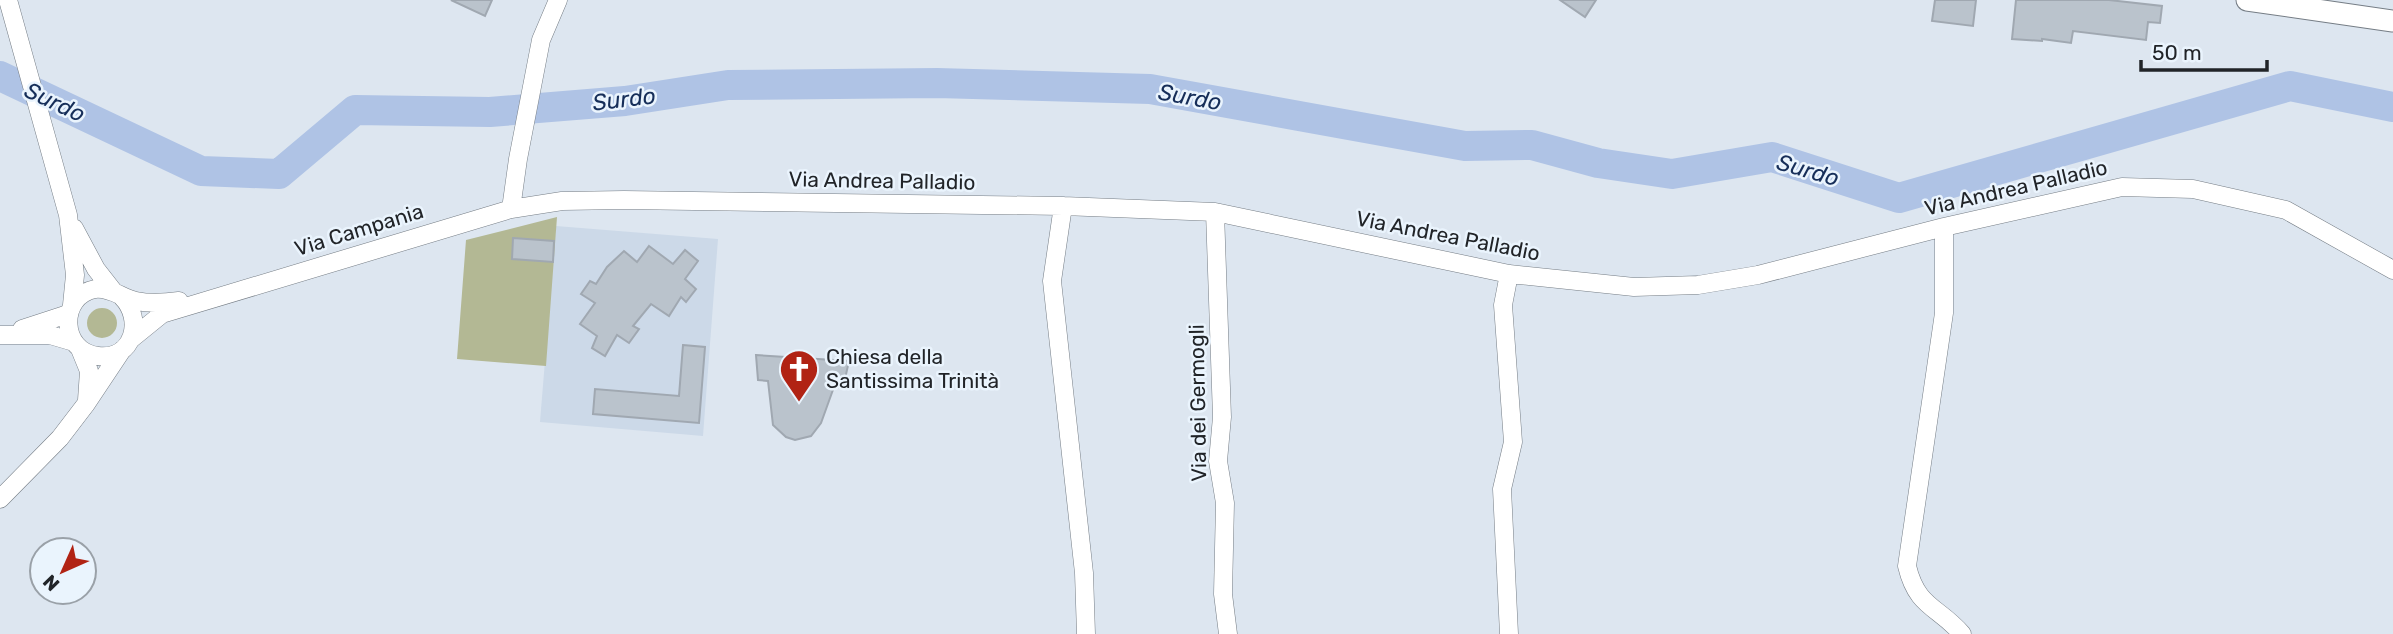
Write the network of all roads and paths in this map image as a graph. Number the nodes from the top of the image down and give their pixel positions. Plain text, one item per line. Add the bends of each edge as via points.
1 (8, 0) edge
2 (558, 0) edge
3 (2248, 0) edge
4 (2285, 2) edge
5 (2393, 21) edge
6 (1063, 206) junction
7 (511, 209) junction
8 (1214, 212) junction
9 (68, 215) junction
10 (1944, 227) junction
11 (2393, 270) edge
12 (1508, 274) junction
13 (118, 294) junction
14 (220, 295) junction
15 (70, 310) junction
16 (0, 335) edge
17 (127, 344) junction
18 (77, 345) junction
19 (86, 404) junction
20 (0, 499) edge
21 (1086, 634) edge
22 (1228, 634) edge
23 (1509, 634) edge
24 (1962, 634) edge

1 - 9 street
2 - 7 street via 541,40
3 - 4 main road
4 - 5 main road
6 - 7 street, Via Andrea Palladio via 624,200 562,201
6 - 8 street, Via Andrea Palladio
6 - 21 street via 1052,281 1084,573
7 - 14 street, Via Campania
8 - 12 street, Via Andrea Palladio
8 - 22 street, Via dei Germogli via 1222,417 1218,461 1225,503 1223,594
9 - 13 street via 96,269
9 - 15 street via 75,275
10 - 11 street, Via Andrea Palladio via 2122,187 2193,189 2286,210
10 - 12 street, Via Andrea Palladio via 1758,275 1698,285 1634,287
10 - 24 street via 1944,313 1907,566 1912,586
12 - 23 street via 1503,306 1513,442 1502,489
13 - 14 street, Via Campania via 158,304
13 - 15 street via 95,289
13 - 17 street via 133,312 134,331
14 - 17 street, Via Campania via 162,314
15 - 16 street
15 - 18 street via 69,333
16 - 18 street via 50,335
17 - 18 street via 117,353 98,356
17 - 19 street
18 - 19 street via 89,371
19 - 20 street via 37,464

